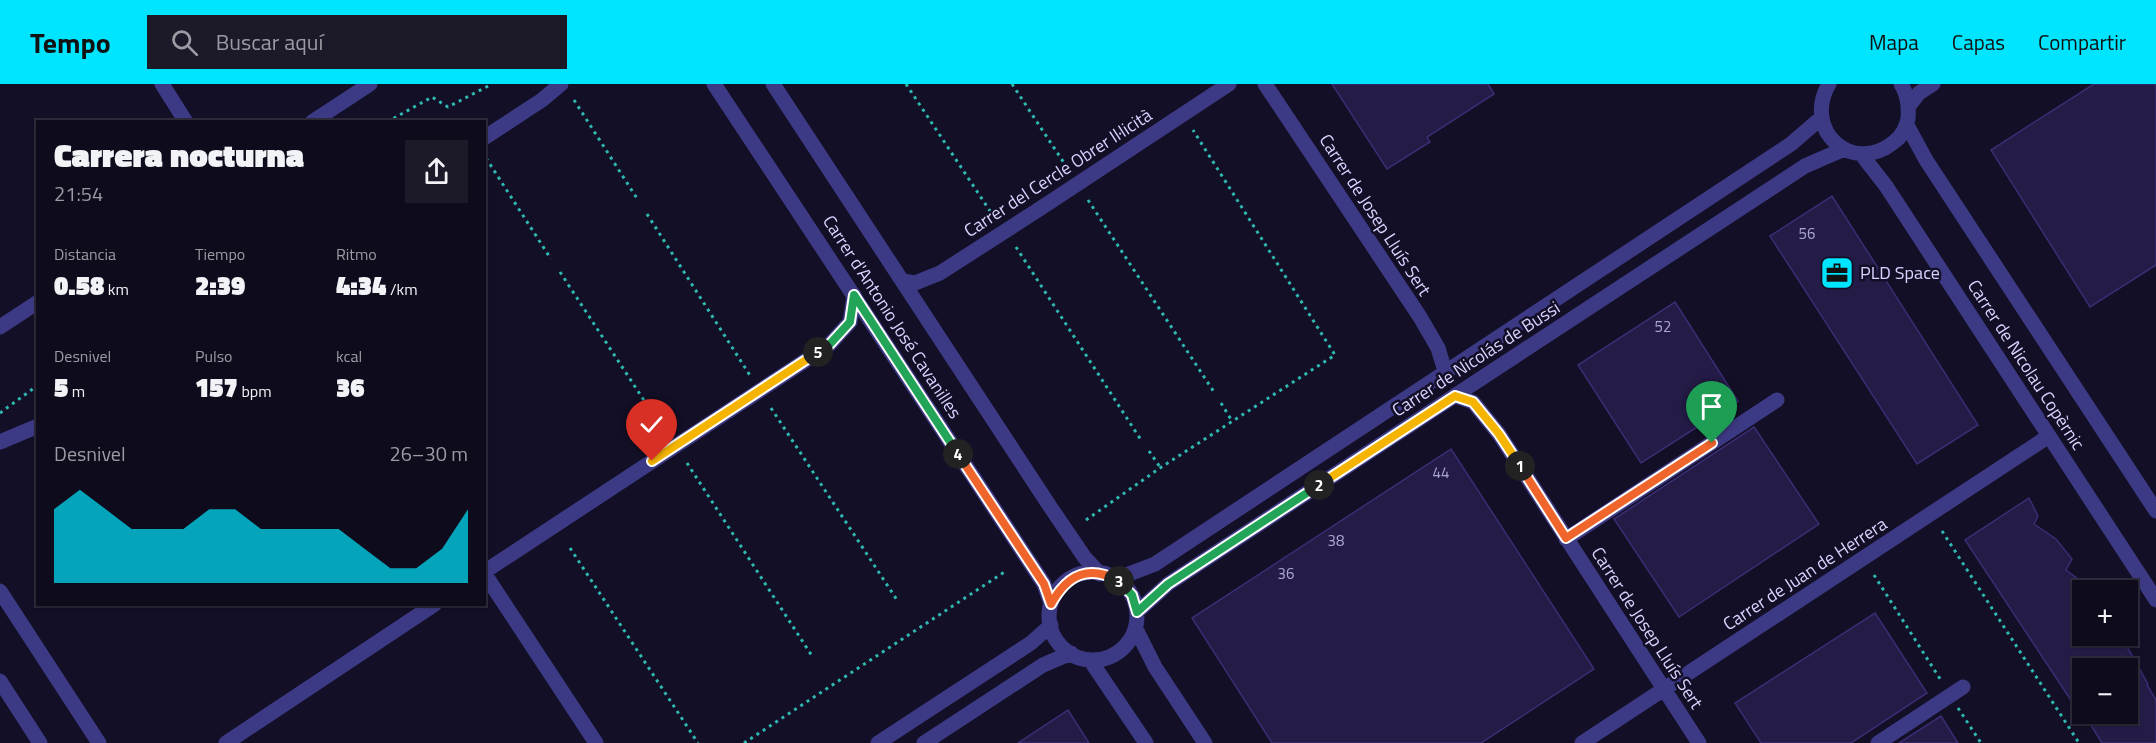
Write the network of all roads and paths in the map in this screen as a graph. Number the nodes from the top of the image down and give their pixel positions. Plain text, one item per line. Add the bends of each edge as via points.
1 (162, 84) edge
2 (370, 84) edge
3 (492, 84) edge
4 (561, 84) edge
5 (714, 84) edge
6 (773, 84) edge
7 (906, 84) edge
8 (1012, 84) edge
9 (1229, 84) edge
10 (1265, 84) edge
11 (1900, 84) edge
12 (1933, 84) edge
13 (1823, 87) edge
14 (574, 100) dead end
15 (1909, 106) junction
16 (1821, 118) junction
17 (185, 120) edge
18 (315, 120) edge
19 (391, 120) edge
20 (1907, 125) junction
21 (1193, 130) dead end
22 (486, 137) edge
23 (1844, 149) junction
24 (1861, 154) junction
25 (486, 158) edge
26 (1068, 169) dead end
27 (638, 200) dead end
28 (1088, 200) dead end
29 (647, 214) dead end
30 (994, 217) dead end
31 (1016, 247) dead end
32 (551, 259) dead end
33 (560, 272) dead end
34 (903, 281) junction
35 (854, 295) junction
36 (36, 303) edge
37 (0, 327) edge
38 (1445, 371) junction
39 (751, 378) dead end
40 (36, 386) edge
41 (1214, 392) dead end
42 (1455, 396) junction
43 (1778, 400) dead end
44 (1221, 403) dead end
45 (771, 408) dead end
46 (0, 413) edge
47 (1232, 421) junction
48 (36, 427) edge
49 (666, 434) dead end
50 (2049, 436) junction
51 (1141, 440) dead end
52 (0, 442) edge
53 (1149, 451) dead end
54 (687, 463) dead end
55 (1160, 468) junction
56 (2156, 512) edge
57 (1086, 520) dead end
58 (1942, 531) dead end
59 (1566, 538) junction
60 (570, 548) dead end
61 (486, 571) edge
62 (1006, 571) dead end
63 (1100, 574) junction
64 (1874, 574) dead end
65 (486, 575) edge
66 (1116, 579) junction
67 (0, 591) edge
68 (897, 600) dead end
69 (2156, 600) edge
70 (1051, 604) junction
71 (432, 606) edge
72 (1137, 612) junction
73 (1051, 626) junction
74 (1136, 629) junction
75 (1071, 653) junction
76 (812, 656) dead end
77 (1090, 660) junction
78 (0, 681) edge
79 (1964, 687) dead end
80 (1664, 690) junction
81 (1950, 695) junction
82 (40, 743) edge
83 (99, 743) edge
84 (226, 743) edge
85 (596, 743) edge
86 (698, 743) edge
87 (744, 743) edge
88 (878, 743) edge
89 (924, 743) edge
90 (1146, 743) edge
91 (1205, 743) edge
92 (1582, 743) edge
93 (1699, 743) edge
94 (1878, 743) edge
95 (1981, 743) edge
96 (2079, 743) edge

1 - 17 street
2 - 18 street
3 - 19 path via 448,107 432,97
4 - 22 street
5 - 35 street, Carrer d'Antonio José Cavanilles
6 - 34 street, Carrer d'Antonio José Cavanilles
7 - 30 path
8 - 26 path
9 - 34 street, Carrer del Cercle Obrer Il·licità via 940,273 915,283
10 - 38 street, Carrer de Josep Lluís Sert via 1420,317 1438,348
11 - 15 street
12 - 15 street
13 - 16 street
14 - 27 path
15 - 20 street
16 - 23 street via 1825,130
16 - 38 street, Carrer de Nicolás de Bussi via 1791,144
20 - 24 street via 1899,139 1885,150
20 - 56 street, Carrer de Nicolau Copèrnic
21 - 47 path via 1335,355
23 - 24 street
23 - 42 street, Carrer de Nicolás de Bussi via 1805,166
24 - 50 street, Carrer de Nicolau Copèrnic via 1886,186
25 - 32 path
28 - 41 path
29 - 39 path
31 - 51 path
33 - 49 path
34 - 63 street, Carrer d'Antonio José Cavanilles via 1056,517
35 - 61 street via 850,322 829,345
35 - 70 street, Carrer d'Antonio José Cavanilles via 1044,584
36 - 37 street
38 - 66 street, Carrer de Nicolás de Bussi via 1155,564
40 - 46 path
42 - 59 street, Carrer de Josep Lluís Sert via 1473,402 1499,434
42 - 72 street, Carrer de Nicolás de Bussi via 1168,584
43 - 59 street
44 - 47 path
45 - 68 path
47 - 55 path
48 - 52 street
50 - 69 street, Carrer de Nicolau Copèrnic
50 - 80 street, Carrer de Juan de Herrera
53 - 55 path
54 - 76 path
55 - 57 path
58 - 96 path
59 - 80 street, Carrer de Josep Lluís Sert
60 - 86 path
62 - 87 path
63 - 66 street
63 - 70 street via 1090,572 1071,578
64 - 81 path
65 - 85 street
66 - 72 street via 1132,595
67 - 83 street
70 - 73 street
71 - 84 street
72 - 74 street
73 - 75 street via 1055,639
73 - 88 street
74 - 77 street via 1116,654
74 - 91 street via 1155,667
75 - 77 street
75 - 89 street via 1043,665
77 - 90 street
78 - 82 street
79 - 81 street
80 - 92 street, Carrer de Juan de Herrera
80 - 93 street, Carrer de Josep Lluís Sert
81 - 94 street
81 - 95 path

